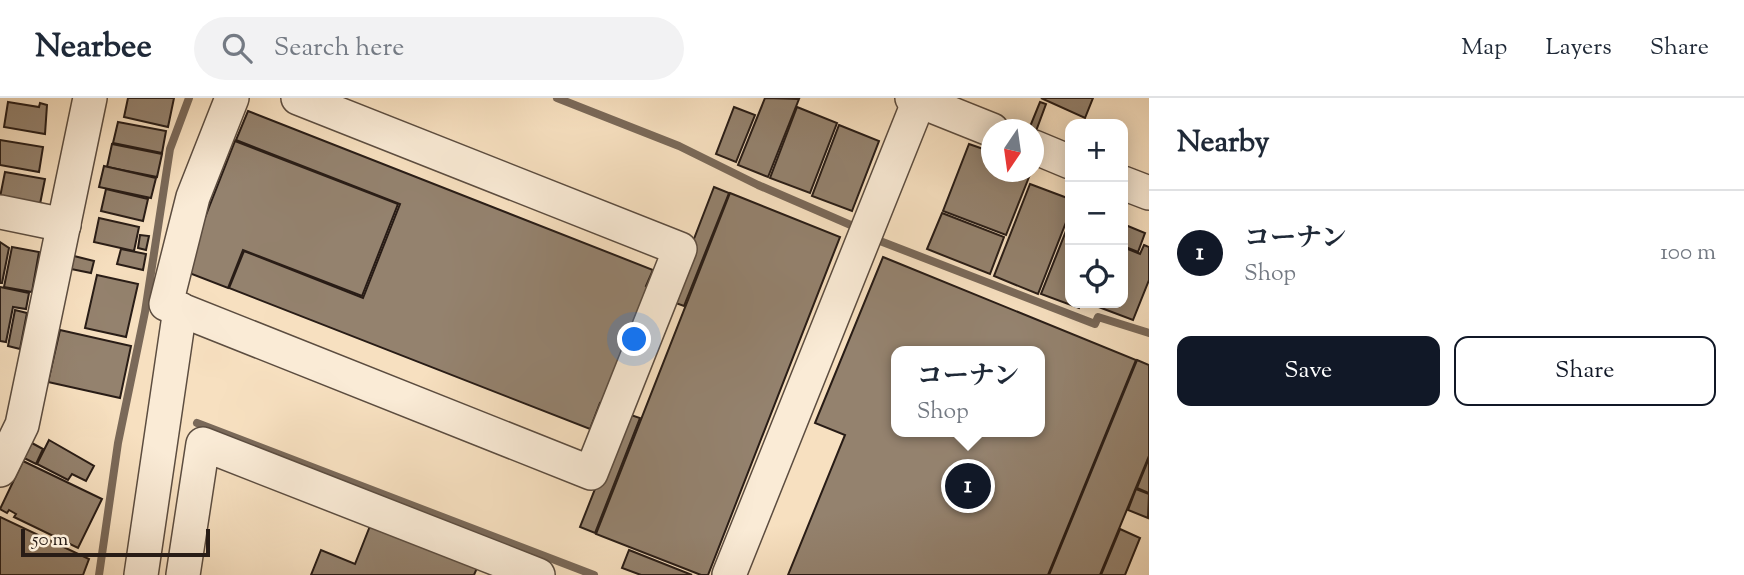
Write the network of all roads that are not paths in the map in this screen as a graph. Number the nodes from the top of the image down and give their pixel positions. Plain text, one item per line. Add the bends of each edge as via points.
1 (90, 98) edge
2 (232, 98) edge
3 (298, 98) edge
4 (917, 99) edge
5 (981, 125) edge
6 (1044, 151) edge
7 (1065, 160) edge
8 (1128, 185) edge
9 (1149, 193) edge
10 (0, 212) edge
11 (64, 225) junction
12 (180, 309) junction
13 (0, 470) edge
14 (141, 575) edge
15 (183, 575) edge
16 (538, 575) edge
17 (729, 575) edge

1 - 11 street
2 - 12 street via 193,197 166,304
3 - 12 street via 680,249 591,473
4 - 5 street
4 - 17 street
6 - 7 street
8 - 9 street
10 - 11 street
11 - 13 street via 23,425
12 - 14 street
15 - 16 street via 203,444

